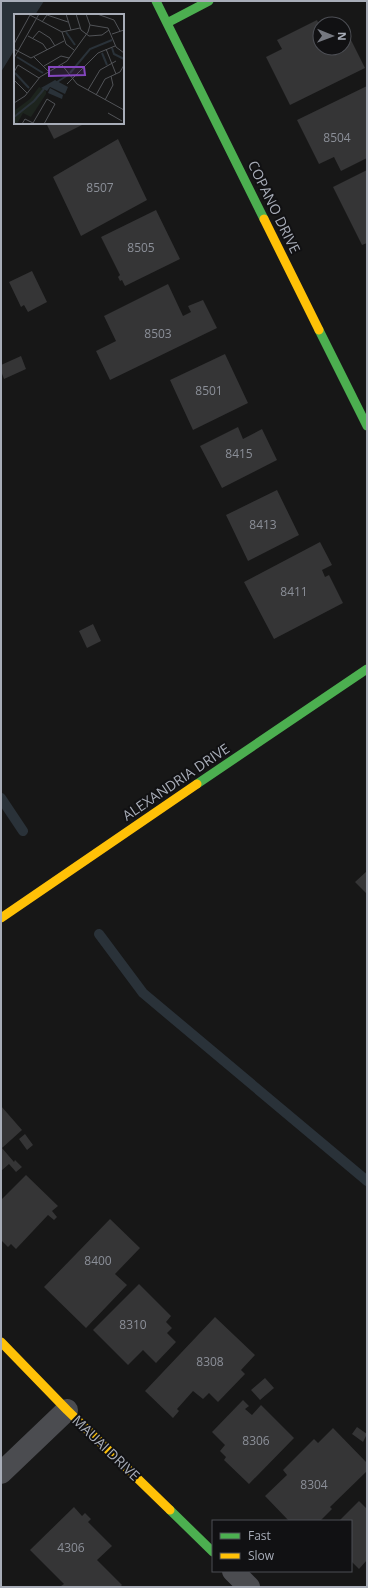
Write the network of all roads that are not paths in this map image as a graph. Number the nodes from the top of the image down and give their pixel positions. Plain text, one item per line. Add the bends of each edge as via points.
1 (156, 1) edge
2 (209, 1) edge
3 (167, 23) junction
4 (367, 426) edge
5 (367, 669) edge
6 (1, 918) edge
7 (1, 1342) edge
8 (67, 1410) junction
9 (1, 1473) edge
10 (212, 1551) edge
11 (234, 1572) edge
12 (249, 1587) edge

1 - 3 street, COPANO DRIVE
2 - 3 street
3 - 4 street, COPANO DRIVE
5 - 6 street, ALEXANDRIA DRIVE
7 - 8 street, MAUAI DRIVE
8 - 9 street
8 - 10 street, MAUAI DRIVE
11 - 12 street

